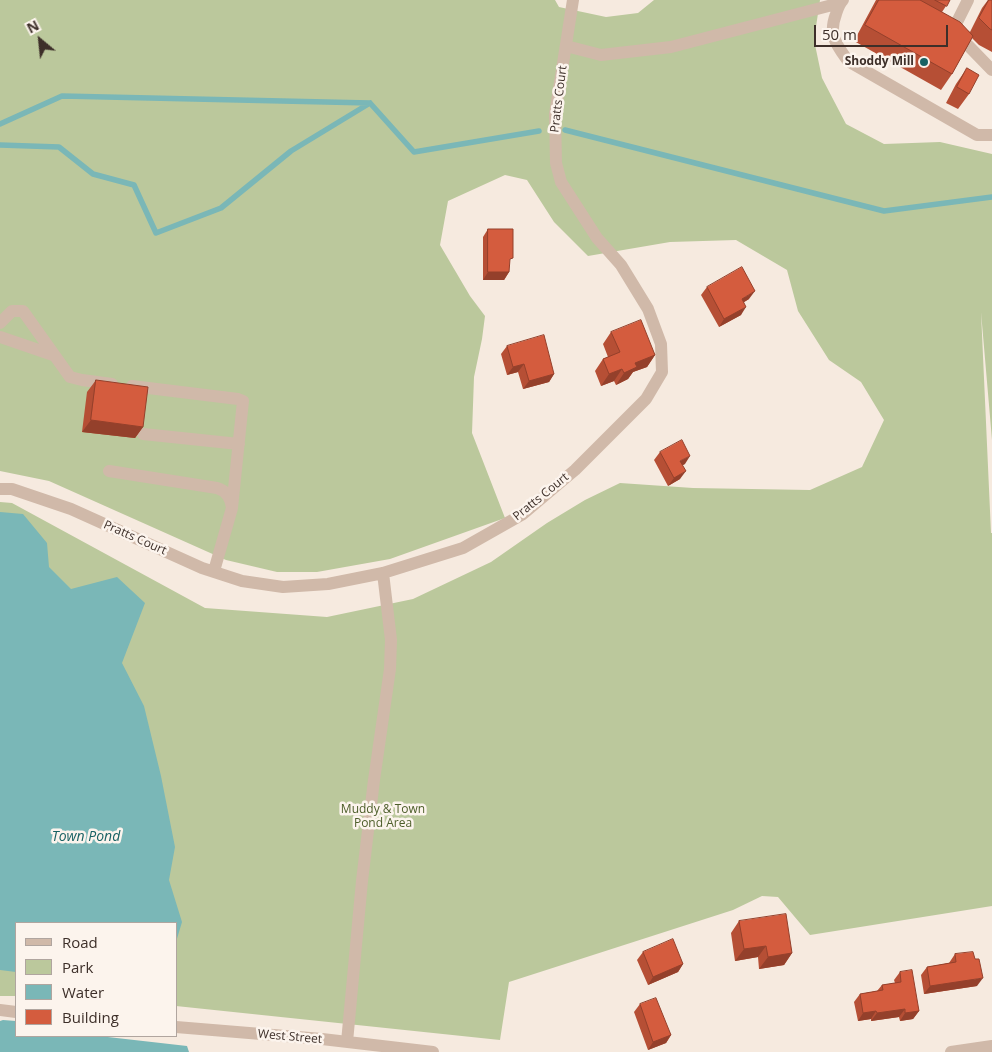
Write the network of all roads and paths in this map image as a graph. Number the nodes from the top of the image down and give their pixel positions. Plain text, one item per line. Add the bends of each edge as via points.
1 (573, 0) edge
2 (968, 0) edge
3 (842, 1) edge
4 (566, 46) junction
5 (992, 70) edge
6 (992, 135) edge
7 (0, 323) edge
8 (0, 338) edge
9 (53, 355) junction
10 (143, 434) edge
11 (239, 444) junction
12 (109, 471) dead end
13 (0, 488) edge
14 (232, 508) junction
15 (214, 572) junction
16 (383, 573) junction
17 (0, 1010) edge
18 (15, 1012) edge
19 (178, 1027) edge
20 (348, 1042) junction
21 (992, 1046) edge
22 (433, 1052) edge
23 (951, 1052) edge

1 - 4 street, Pratts Court
2 - 5 street via 949,28
3 - 4 street via 671,47 601,55
3 - 6 street via 832,24 834,42 848,61 977,135
4 - 16 street, Pratts Court via 555,114 556,163 562,182 597,238 622,265 648,309 661,344 662,372 646,399 575,470 523,514 464,548
7 - 9 street via 12,311 22,311
8 - 9 street
9 - 11 street via 70,377 82,380 241,400
10 - 11 street
11 - 14 street
12 - 14 street via 222,490 230,497
13 - 15 street, Pratts Court via 71,509
14 - 15 street
15 - 16 street, Pratts Court via 283,587 328,584
16 - 20 street via 391,640 390,669 362,881
17 - 18 street
19 - 20 street, West Street
20 - 22 street, West Street
21 - 23 street

